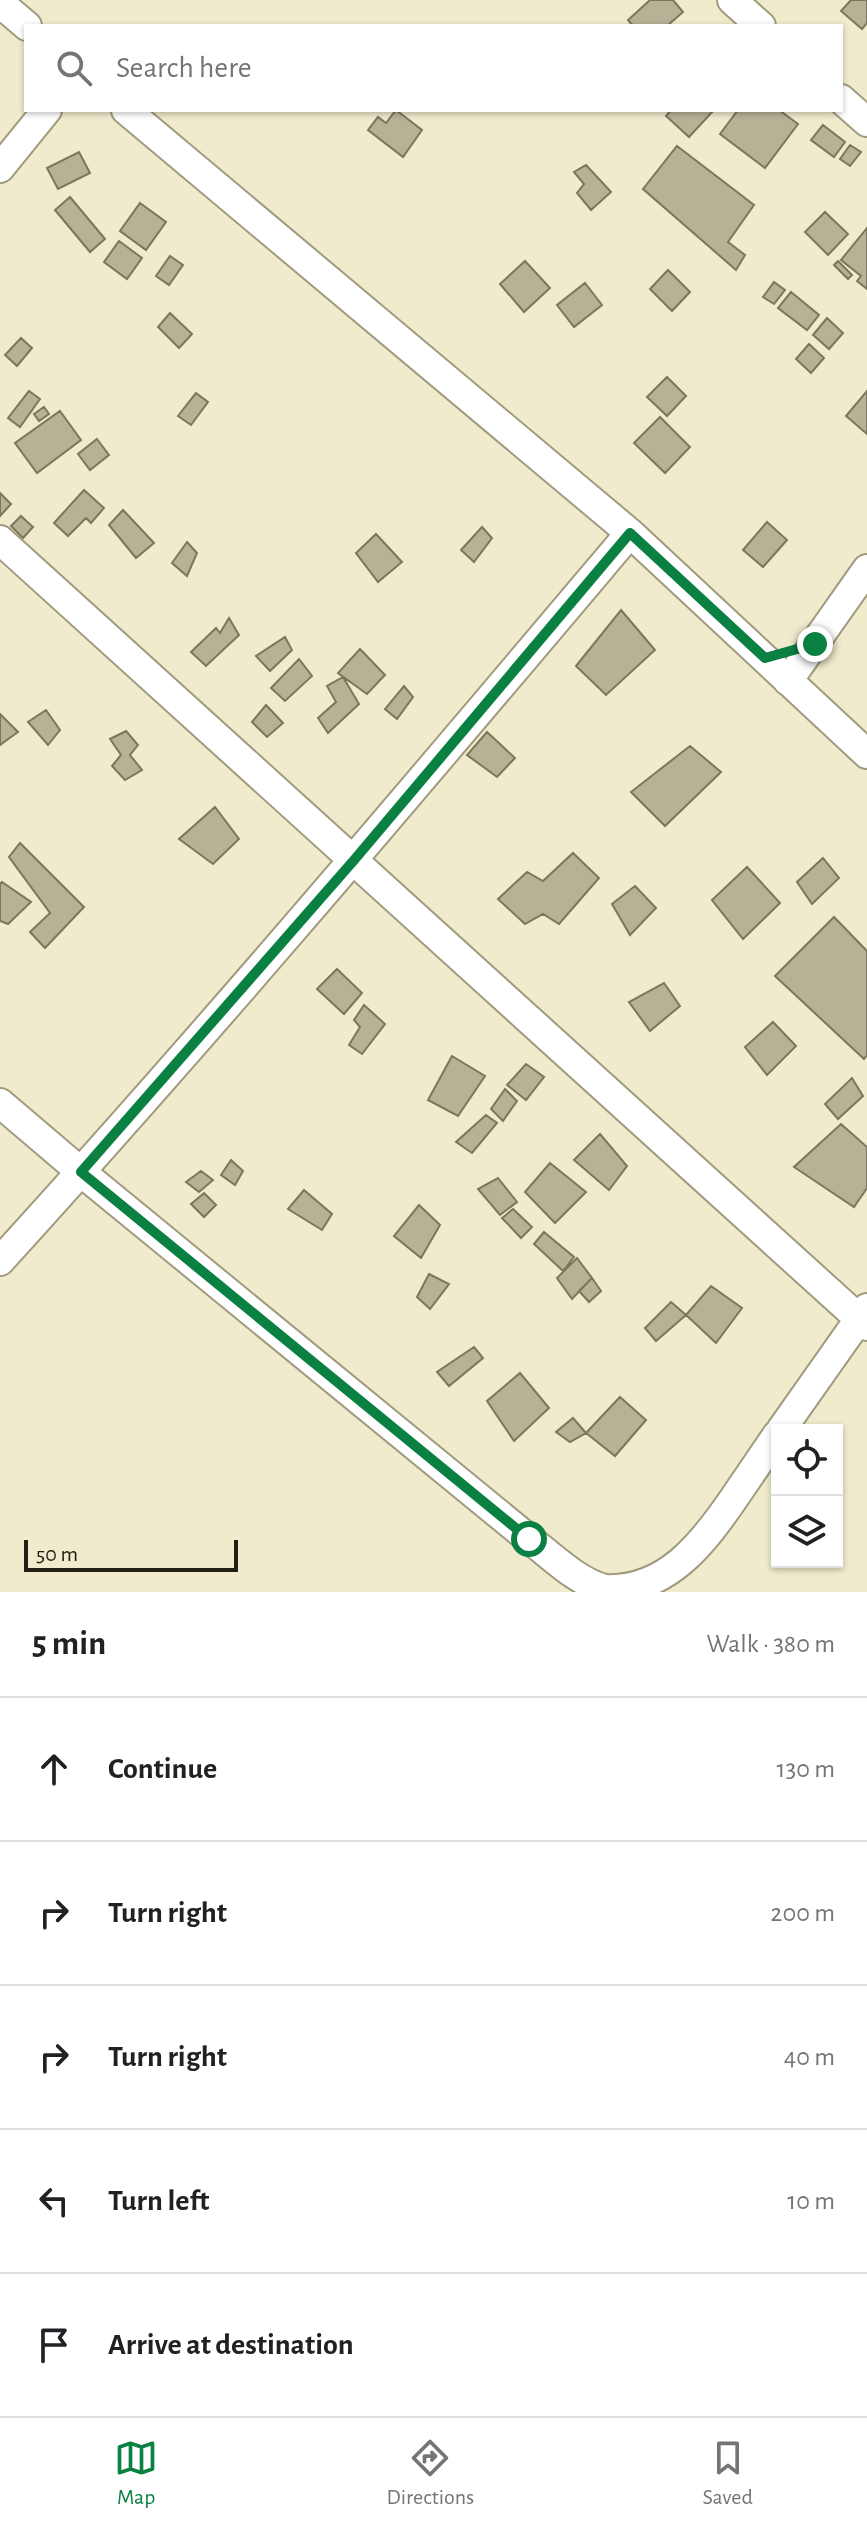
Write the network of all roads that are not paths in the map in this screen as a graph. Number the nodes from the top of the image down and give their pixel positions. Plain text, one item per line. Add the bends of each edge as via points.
1 (732, 0) edge
2 (0, 3) edge
3 (25, 24) edge
4 (759, 24) edge
5 (843, 101) edge
6 (45, 112) edge
7 (128, 112) edge
8 (867, 122) edge
9 (0, 168) edge
10 (630, 533) junction
11 (0, 540) edge
12 (867, 569) edge
13 (815, 644) junction
14 (765, 658) junction
15 (788, 681) junction
16 (867, 754) edge
17 (355, 859) junction
18 (0, 1103) edge
19 (81, 1172) junction
20 (0, 1261) edge
21 (864, 1317) edge
22 (785, 1424) edge
23 (771, 1444) edge

1 - 4 street
2 - 3 street
5 - 8 street
6 - 9 street
7 - 10 street
10 - 14 street
10 - 17 street
11 - 17 street
12 - 13 street
13 - 14 street
13 - 15 street
14 - 15 street
15 - 16 street
17 - 19 street
17 - 21 street
18 - 19 street
19 - 20 street
19 - 23 street via 529,1539 606,1589 635,1591 683,1566
21 - 22 street

